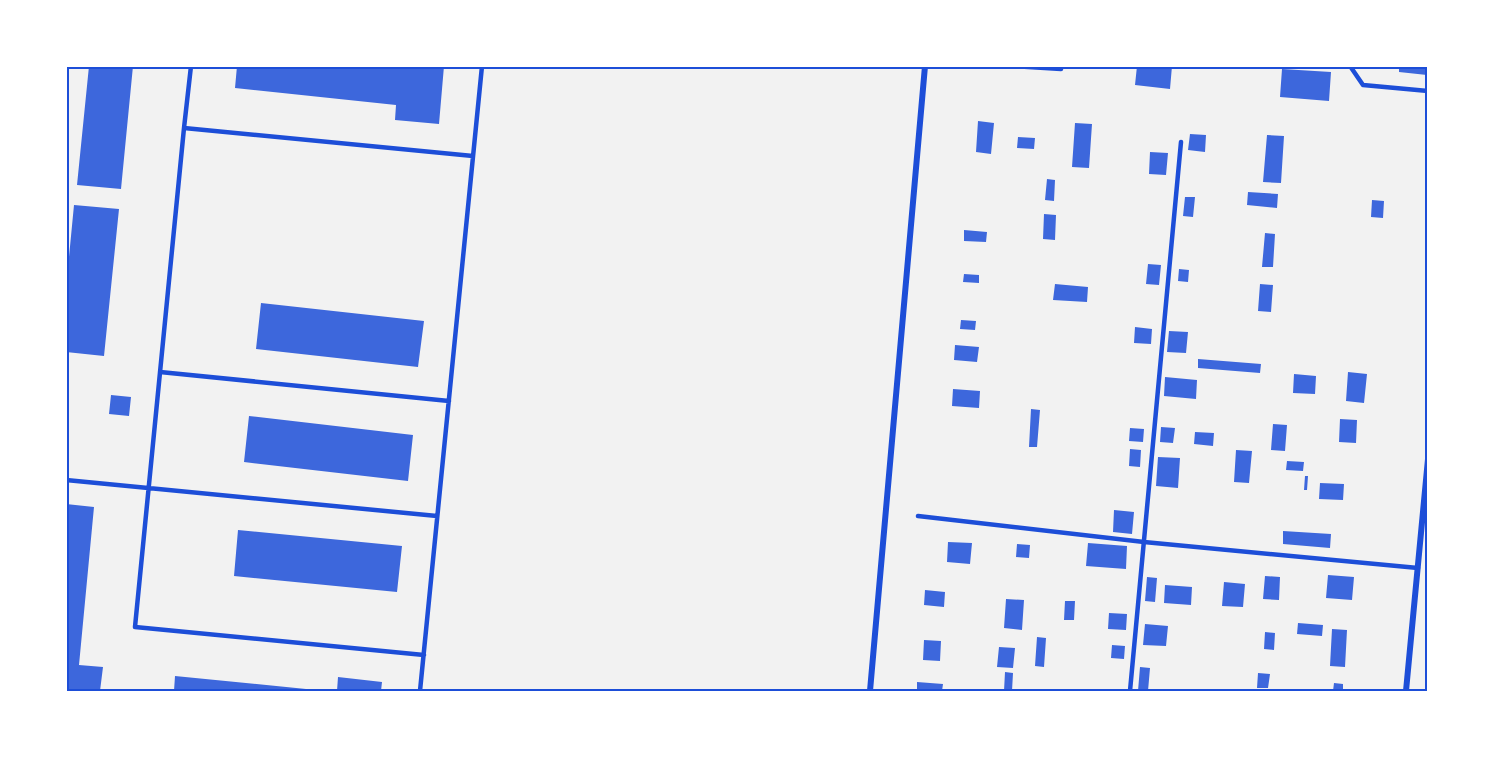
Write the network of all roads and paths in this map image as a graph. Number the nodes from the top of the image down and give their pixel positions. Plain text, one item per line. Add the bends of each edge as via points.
1 (190, 66) edge
2 (482, 66) edge
3 (925, 66) edge
4 (1013, 66) edge
5 (1061, 66) edge
6 (1350, 66) edge
7 (1428, 91) edge
8 (184, 128) junction
9 (1181, 142) dead end
10 (473, 156) junction
11 (160, 372) junction
12 (449, 400) junction
13 (1428, 459) edge
14 (66, 480) edge
15 (149, 488) junction
16 (437, 516) junction
17 (918, 516) dead end
18 (1144, 542) junction
19 (1418, 568) junction
20 (423, 655) junction
21 (420, 691) edge
22 (870, 691) edge
23 (1130, 691) edge
24 (1406, 691) edge

1 - 8 lane
2 - 10 lane
3 - 22 street
4 - 5 lane
6 - 7 lane via 1363,85
8 - 10 lane
8 - 11 lane
9 - 18 lane
10 - 12 lane
11 - 12 lane
11 - 15 lane
12 - 16 lane
13 - 19 street
14 - 15 lane
15 - 16 lane
15 - 20 lane via 135,627
16 - 20 lane
17 - 18 lane
18 - 19 lane
18 - 23 lane
19 - 24 street
20 - 21 lane

